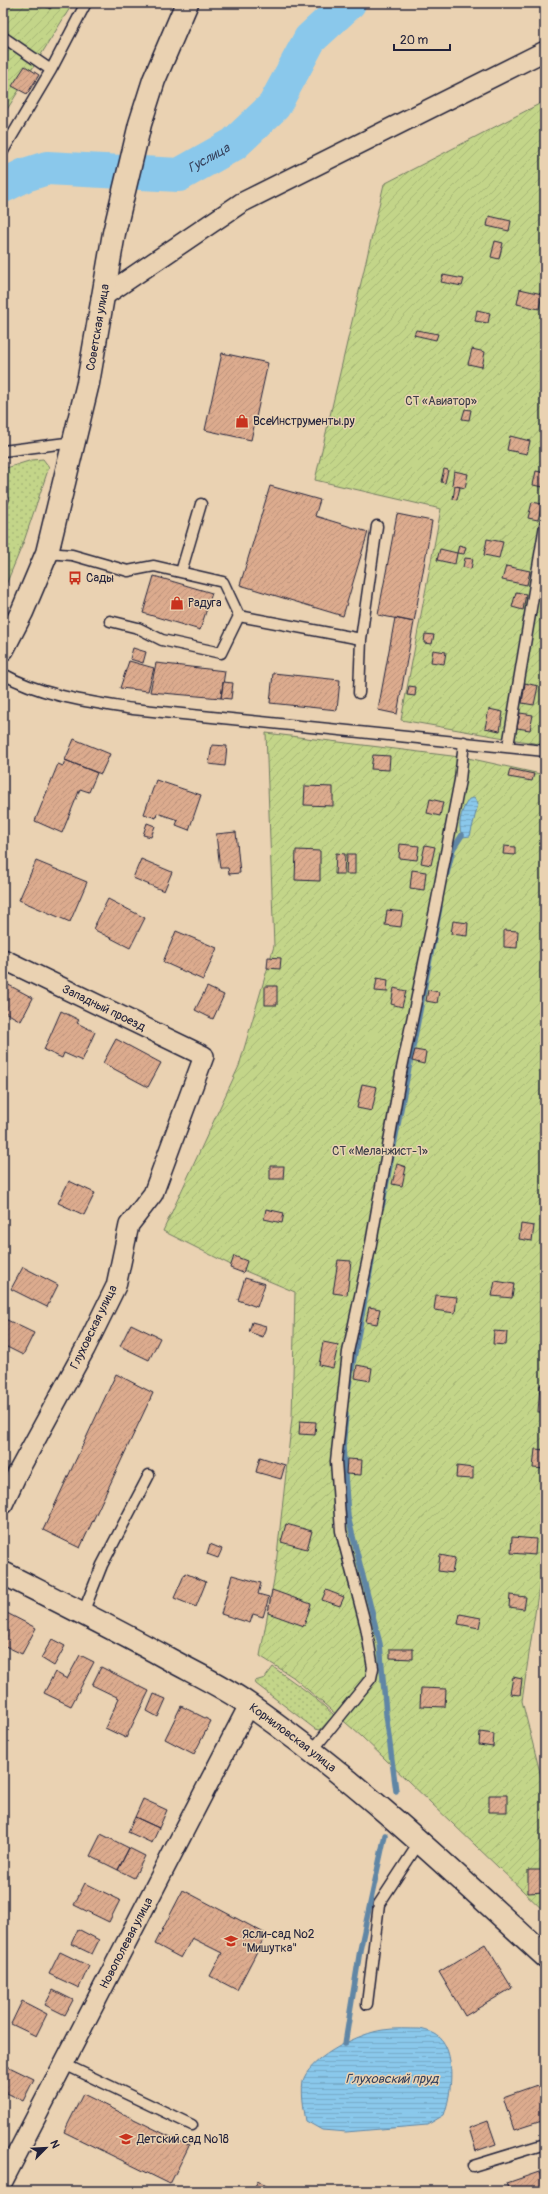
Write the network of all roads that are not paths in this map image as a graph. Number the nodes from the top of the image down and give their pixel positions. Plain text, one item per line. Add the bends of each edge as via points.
1 (86, 3) edge
2 (187, 3) edge
3 (3, 37) edge
4 (545, 51) edge
5 (51, 70) junction
6 (3, 151) edge
7 (101, 298) junction
8 (74, 442) junction
9 (3, 451) edge
10 (201, 504) dead end
11 (545, 525) edge
12 (377, 526) dead end
13 (47, 553) junction
14 (181, 572) junction
15 (239, 616) junction
16 (110, 621) dead end
17 (361, 639) junction
18 (3, 649) edge
19 (3, 674) edge
20 (359, 693) dead end
21 (464, 742) junction
22 (508, 746) junction
23 (545, 750) edge
24 (3, 959) edge
25 (204, 1056) joint
26 (149, 1475) dead end
27 (3, 1504) edge
28 (3, 1573) edge
29 (83, 1613) junction
30 (249, 1705) junction
31 (312, 1751) junction
32 (419, 1843) junction
33 (545, 1956) edge
34 (367, 2004) dead end
35 (64, 2064) junction
36 (192, 2124) dead end
37 (545, 2144) edge
38 (473, 2166) dead end
39 (3, 2181) edge

1 - 5 lane
2 - 7 main road, Советская улица via 154,80 140,124
3 - 5 lane
4 - 7 street via 241,203
5 - 6 lane
7 - 8 main road, Советская улица via 88,383
8 - 9 lane
8 - 13 main road, Советская улица
10 - 14 lane
11 - 22 lane
12 - 17 lane
13 - 14 lane via 72,555 128,571 154,566
13 - 18 main road, Советская улица
14 - 15 lane via 223,582
15 - 16 lane via 221,653 162,640 138,628
15 - 17 lane
17 - 20 lane
19 - 21 lane via 17,682 83,700 133,709
21 - 22 lane
21 - 31 lane via 460,780 348,1352 336,1461 341,1531 366,1627 373,1668 371,1678
22 - 23 lane
24 - 25 street, Западный проезд
25 - 27 street, Глуховская улица via 153,1194 129,1225 116,1286
26 - 29 lane via 102,1565
28 - 29 main road, Корниловская улица
29 - 30 main road, Корниловская улица via 229,1691
30 - 31 main road, Корниловская улица
30 - 35 street, Новополевая улица
31 - 32 main road, Корниловская улица
32 - 33 main road, Корниловская улица
32 - 34 lane via 379,1904
35 - 36 lane
35 - 39 street, Новополевая улица
37 - 38 lane

